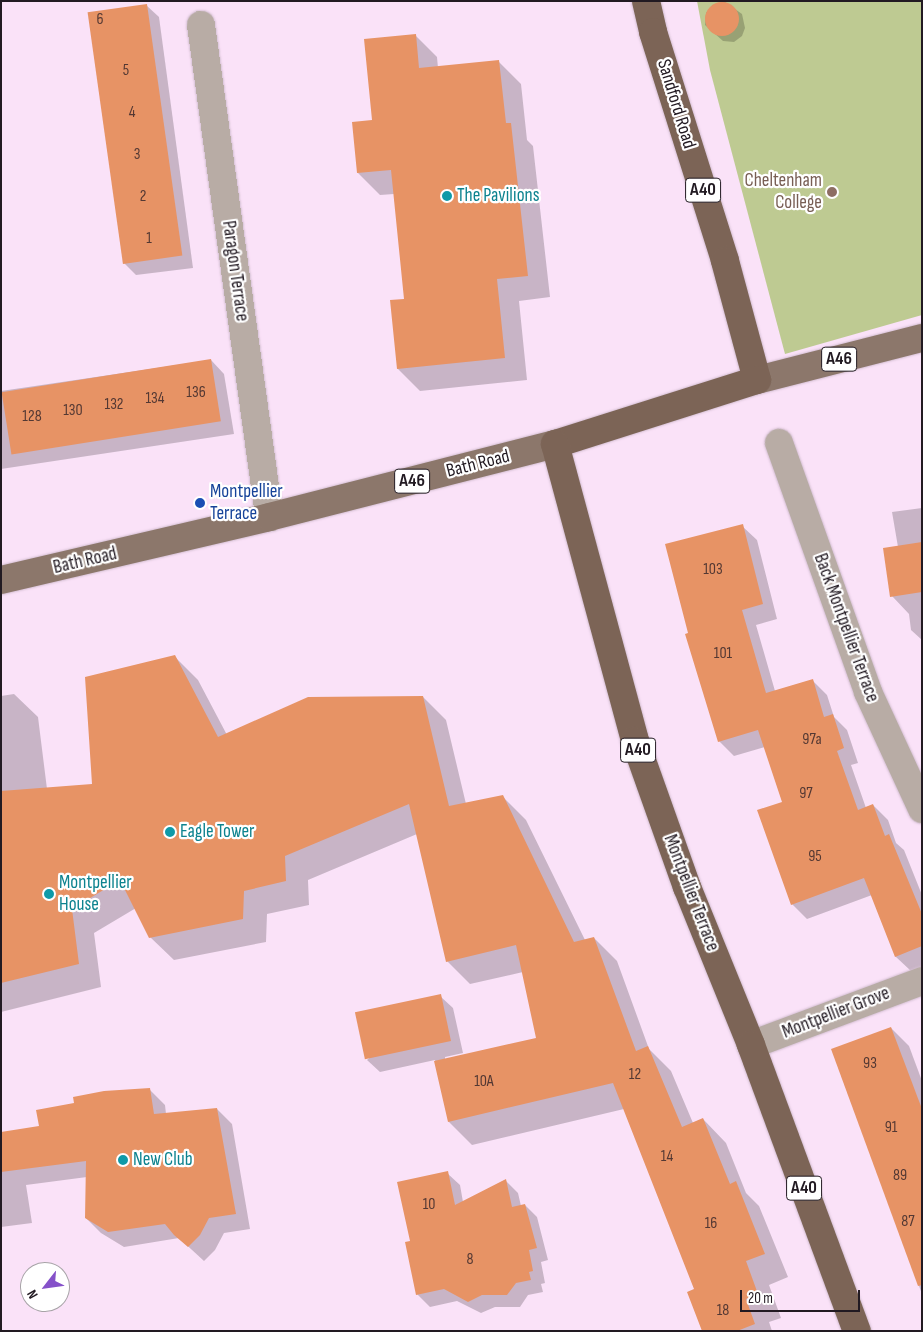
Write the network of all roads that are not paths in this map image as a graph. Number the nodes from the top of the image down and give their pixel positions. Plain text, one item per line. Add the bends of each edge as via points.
1 (646, 1) edge
2 (201, 25) dead end
3 (922, 338) edge
4 (757, 380) junction
5 (779, 443) dead end
6 (555, 444) junction
7 (269, 517) junction
8 (1, 580) edge
9 (922, 809) edge
10 (922, 981) edge
11 (751, 1045) junction
12 (857, 1331) edge

1 - 4 highway, Sandford Road / A40 via 725,261
2 - 7 street, Paragon Terrace
3 - 4 main road, Bath Road / A46
4 - 6 highway, Bath Road / A46
5 - 9 street, Back Montpellier Terrace via 868,692
6 - 7 main road, Bath Road / A46
6 - 11 highway, Montpellier Terrace / A40 via 635,741 687,887
7 - 8 main road, Bath Road / A46
10 - 11 street, Montpellier Grove
11 - 12 highway, Montpellier Terrace / A40

